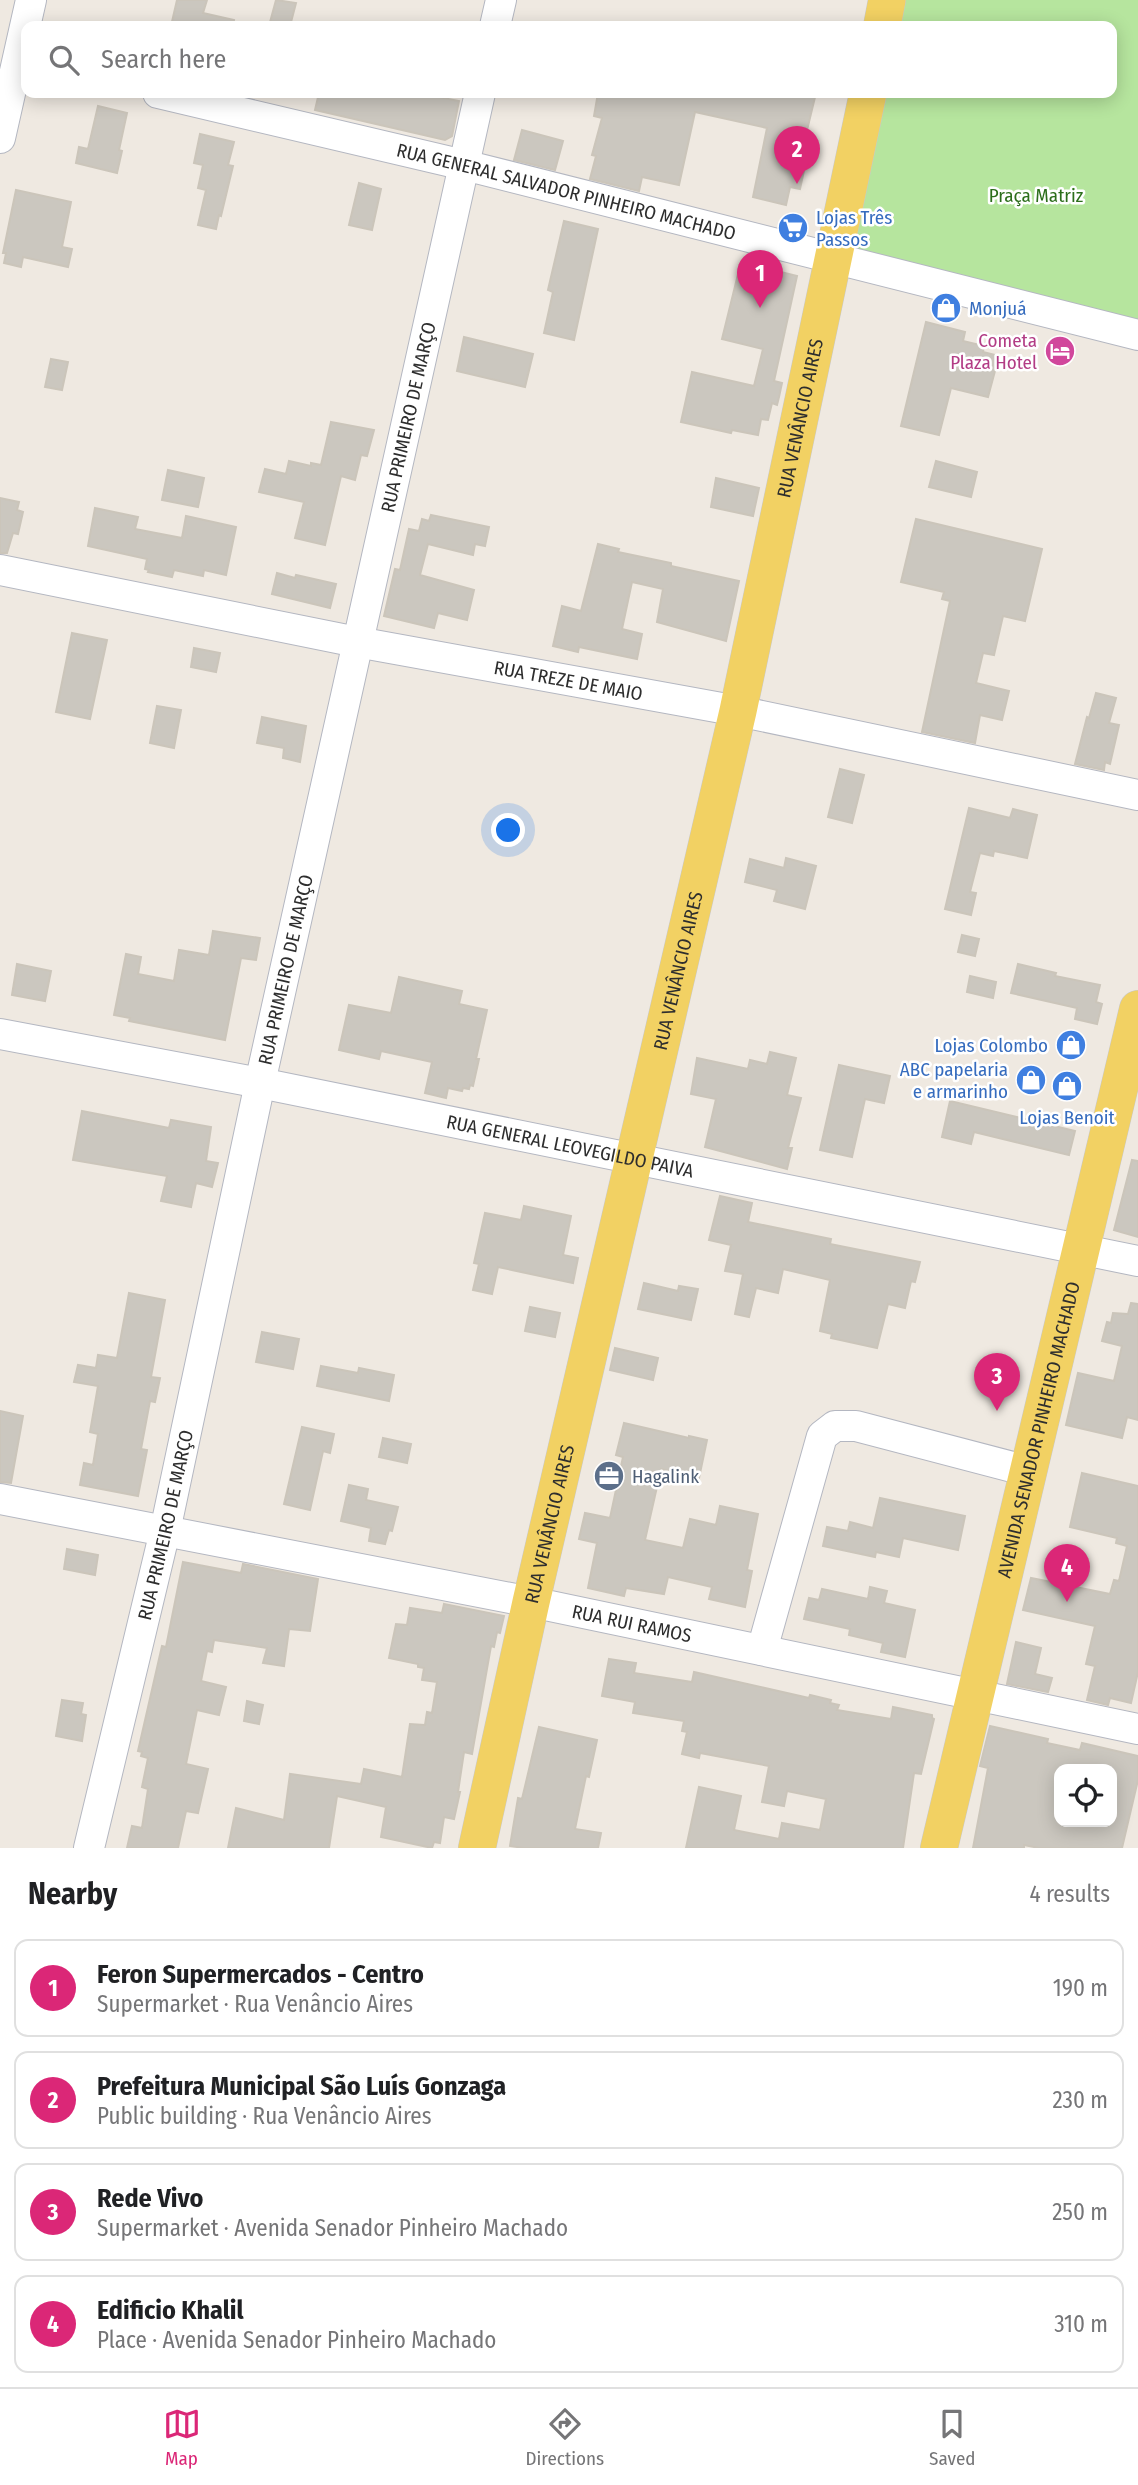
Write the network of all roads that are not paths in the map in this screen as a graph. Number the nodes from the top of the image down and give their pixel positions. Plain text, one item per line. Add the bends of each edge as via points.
1 (31, 0) edge
2 (501, 0) edge
3 (887, 0) edge
4 (25, 21) edge
5 (496, 21) edge
6 (883, 21) edge
7 (21, 37) edge
8 (15, 59) edge
9 (179, 98) edge
10 (479, 98) edge
11 (867, 98) edge
12 (0, 138) edge
13 (464, 165) junction
14 (832, 258) junction
15 (1138, 335) edge
16 (0, 570) edge
17 (357, 642) junction
18 (738, 711) junction
19 (1138, 795) edge
20 (1138, 1009) edge
21 (0, 1034) edge
22 (260, 1083) junction
23 (633, 1159) junction
24 (1081, 1249) junction
25 (1138, 1261) edge
26 (1027, 1471) junction
27 (0, 1499) edge
28 (166, 1531) junction
29 (531, 1602) junction
30 (762, 1650) junction
31 (974, 1694) junction
32 (1138, 1729) edge
33 (89, 1848) edge
34 (477, 1848) edge
35 (939, 1848) edge

1 - 4 street
2 - 5 street
3 - 6 main road
7 - 8 street
8 - 12 street
9 - 13 street, RUA GENERAL SALVADOR PINHEIRO MACHADO
10 - 13 street, RUA PRIMEIRO DE MARÇO
11 - 14 main road, RUA VENÂNCIO AIRES
13 - 14 street, RUA GENERAL SALVADOR PINHEIRO MACHADO
13 - 17 street, RUA PRIMEIRO DE MARÇO
14 - 15 street, RUA GENERAL SALVADOR PINHEIRO MACHADO
14 - 18 main road, RUA VENÂNCIO AIRES
16 - 17 street, RUA TREZE DE MAIO
17 - 18 street, RUA TREZE DE MAIO
17 - 22 street, RUA PRIMEIRO DE MARÇO
18 - 19 street, RUA TREZE DE MAIO
18 - 23 main road, RUA VENÂNCIO AIRES
20 - 24 main road, AVENIDA SENADOR PINHEIRO MACHADO
21 - 22 street, RUA GENERAL LEOVEGILDO PAIVA
22 - 23 street, RUA GENERAL LEOVEGILDO PAIVA
22 - 28 street, RUA PRIMEIRO DE MARÇO
23 - 24 street, RUA GENERAL LEOVEGILDO PAIVA
23 - 29 main road, RUA VENÂNCIO AIRES
24 - 25 street, RUA GENERAL LEOVEGILDO PAIVA
24 - 26 main road, AVENIDA SENADOR PINHEIRO MACHADO
26 - 30 street via 856,1426 835,1426 822,1436
26 - 31 main road, AVENIDA SENADOR PINHEIRO MACHADO
27 - 28 street, RUA RUI RAMOS
28 - 29 street, RUA RUI RAMOS
28 - 33 street, RUA PRIMEIRO DE MARÇO
29 - 30 street, RUA RUI RAMOS
29 - 34 main road, RUA VENÂNCIO AIRES
30 - 31 street, RUA RUI RAMOS
31 - 32 street, RUA RUI RAMOS
31 - 35 main road, AVENIDA SENADOR PINHEIRO MACHADO

